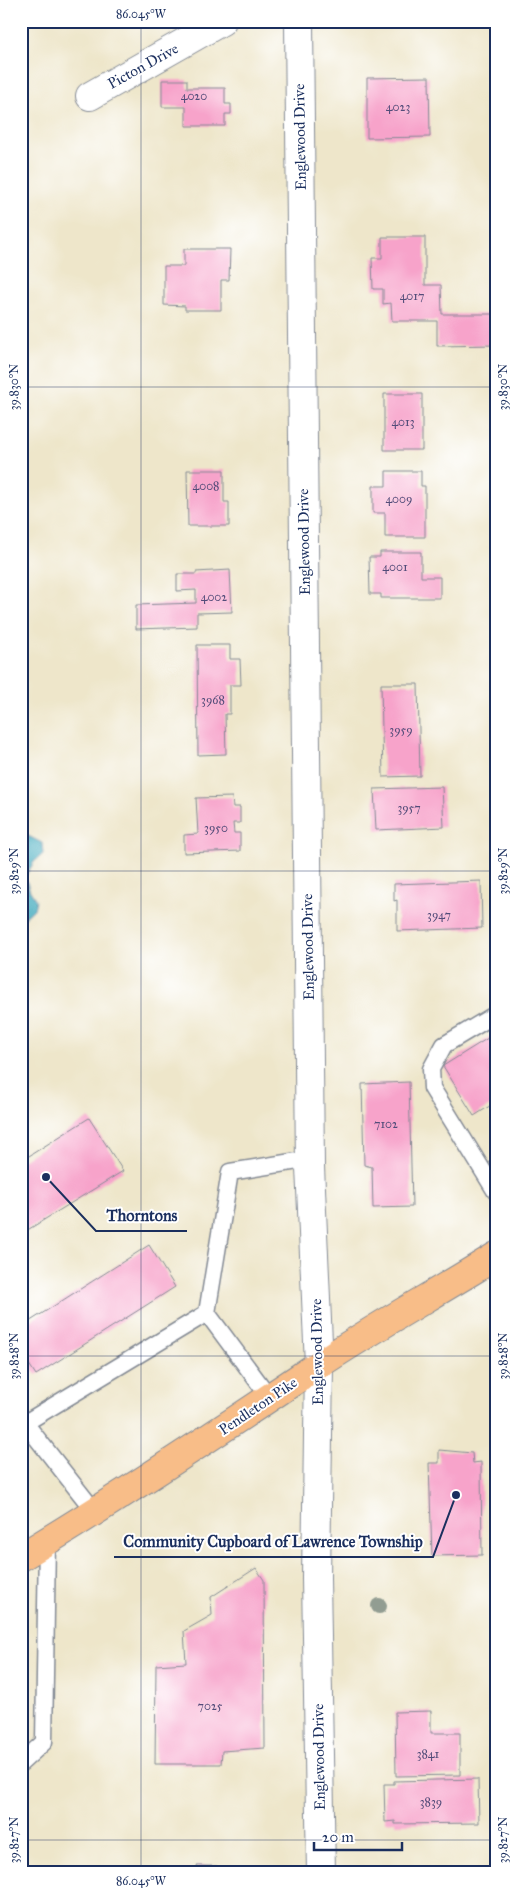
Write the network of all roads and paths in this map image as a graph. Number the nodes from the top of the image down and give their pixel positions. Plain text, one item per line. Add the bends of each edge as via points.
1 (222, 21) edge
2 (300, 21) edge
3 (90, 96) dead end
4 (496, 1014) edge
5 (310, 1159) junction
6 (496, 1192) edge
7 (496, 1256) edge
8 (206, 1313) junction
9 (318, 1364) junction
10 (270, 1398) junction
11 (23, 1420) edge
12 (95, 1512) junction
13 (48, 1541) junction
14 (21, 1557) edge
15 (21, 1763) edge
16 (320, 1873) edge

1 - 3 street, Picton Drive
2 - 5 street, Englewood Drive
4 - 6 lane via 444,1045 431,1068 432,1088
5 - 8 lane via 230,1172
5 - 9 street, Englewood Drive
7 - 9 main road, Pendleton Pike
8 - 10 lane
8 - 11 lane
9 - 10 main road, Pendleton Pike
9 - 16 street, Englewood Drive via 316,1578
10 - 12 main road, Pendleton Pike
11 - 12 lane
12 - 13 main road, Pendleton Pike
13 - 14 main road, Pendleton Pike
13 - 15 lane via 44,1742

